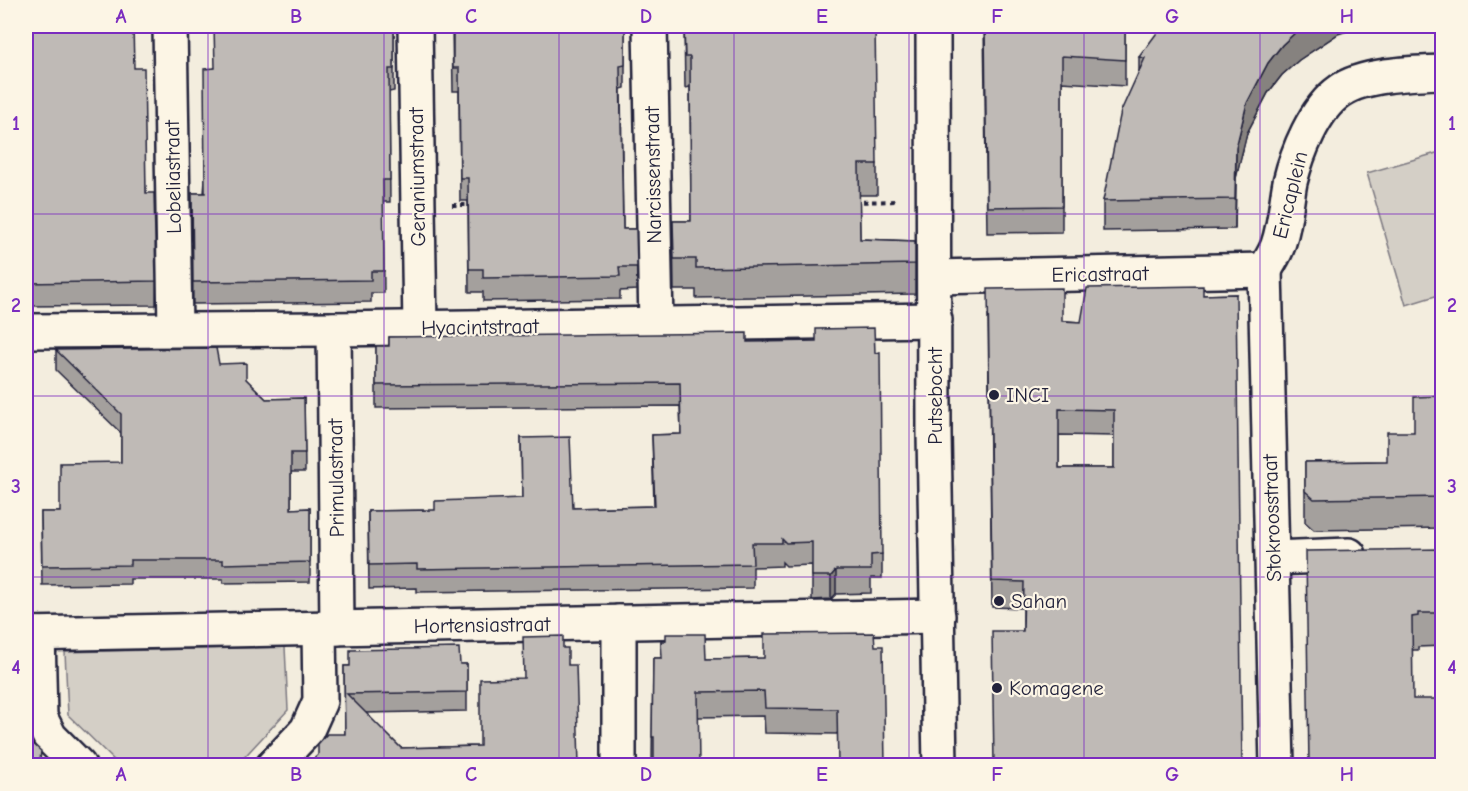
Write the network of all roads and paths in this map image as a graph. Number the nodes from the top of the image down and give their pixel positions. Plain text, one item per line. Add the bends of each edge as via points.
1 (170, 26) edge
2 (415, 26) edge
3 (650, 26) edge
4 (933, 26) edge
5 (1443, 72) edge
6 (935, 200) junction
7 (853, 202) edge
8 (418, 205) junction
9 (477, 205) edge
10 (1265, 270) junction
11 (935, 277) junction
12 (935, 320) junction
13 (656, 324) junction
14 (420, 328) junction
15 (176, 329) junction
16 (334, 329) junction
17 (26, 331) edge
18 (1384, 554) edge
19 (1273, 558) junction
20 (938, 616) junction
21 (619, 622) junction
22 (328, 628) junction
23 (32, 634) edge
24 (79, 765) edge
25 (273, 765) edge
26 (619, 765) edge
27 (940, 765) edge
28 (1277, 765) edge

1 - 15 street, Lobeliastraat
2 - 8 street, Geraniumstraat
3 - 13 street, Narcissenstraat
4 - 6 street, Putsebocht
5 - 10 street, Ericaplein via 1358,82 1340,91 1326,105 1298,154 1278,246
6 - 7 path
6 - 11 street, Putsebocht
8 - 9 path
8 - 14 street, Geraniumstraat
10 - 11 street, Ericastraat
10 - 19 street, Stokroosstraat
11 - 12 street, Putsebocht
12 - 13 street, Hyacintstraat
12 - 20 street, Putsebocht
13 - 14 street, Hyacintstraat
14 - 16 street, Hyacintstraat
15 - 16 street, Hyacintstraat
15 - 17 street, Hyacintstraat
16 - 22 street, Primulastraat
18 - 19 street
19 - 28 street, Stokroosstraat
20 - 21 street, Hortensiastraat
20 - 27 street, Putsebocht
21 - 22 street, Hortensiastraat
21 - 26 street
22 - 23 street, Hortensiastraat
22 - 25 street, Primulastraat via 321,701 307,730
23 - 24 street via 40,717 50,737

